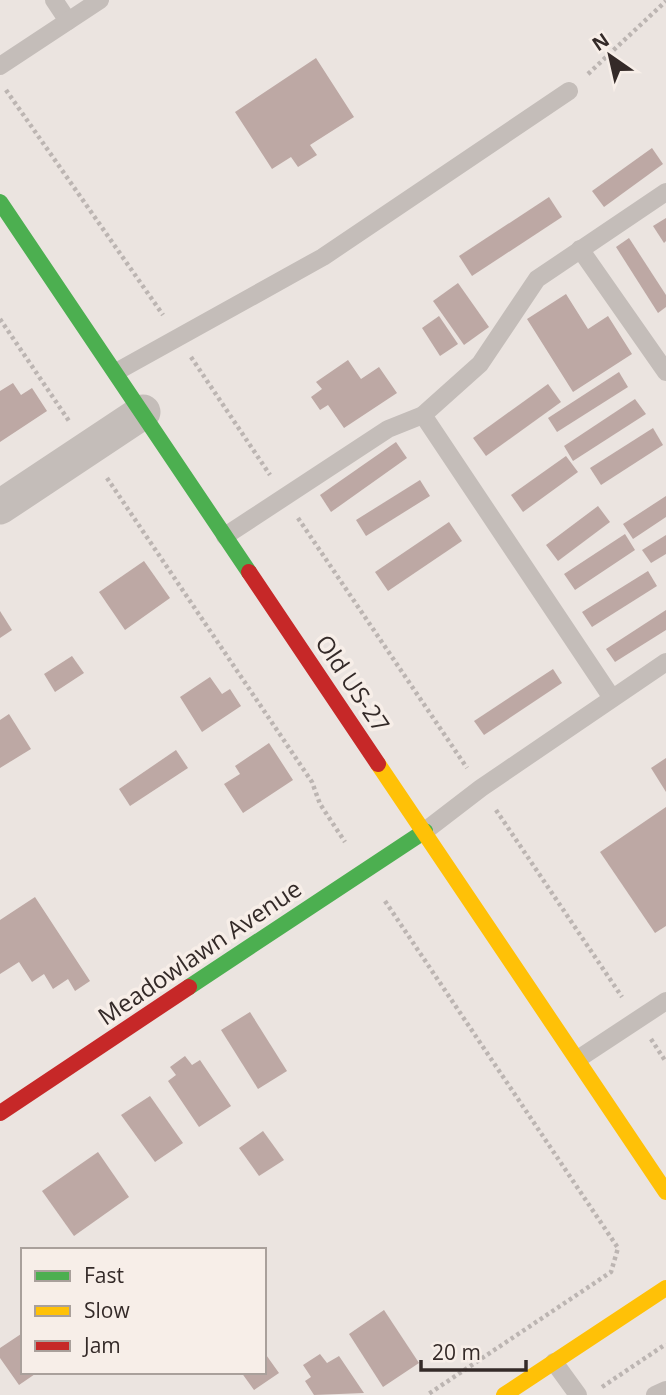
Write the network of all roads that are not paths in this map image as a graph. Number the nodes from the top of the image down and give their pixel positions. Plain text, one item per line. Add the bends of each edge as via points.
1 (54, 0) edge
2 (100, 0) edge
3 (68, 21) junction
4 (0, 66) edge
5 (569, 91) road end
6 (666, 192) edge
7 (0, 202) edge
8 (580, 249) junction
9 (666, 372) edge
10 (116, 373) junction
11 (143, 412) junction
12 (423, 415) junction
13 (0, 507) edge
14 (225, 536) junction
15 (666, 662) edge
16 (612, 698) junction
17 (425, 831) junction
18 (666, 1001) edge
19 (578, 1059) junction
20 (0, 1113) edge
21 (666, 1192) edge
22 (666, 1288) edge
23 (554, 1362) junction
24 (666, 1390) edge
25 (504, 1395) edge
26 (578, 1395) edge
27 (655, 1395) edge

1 - 3 lane
2 - 3 lane
3 - 4 lane
5 - 10 lane via 323,257
6 - 8 lane
7 - 10 main road, Old US-27
8 - 9 lane
8 - 12 lane via 537,279 480,364
10 - 11 main road, Old US-27
11 - 13 street
11 - 14 main road, Old US-27
12 - 14 lane via 388,429
12 - 16 lane
14 - 17 main road, Old US-27
15 - 16 lane
16 - 17 lane
17 - 19 main road, Old US-27
17 - 20 main road, Meadowlawn Avenue
18 - 19 lane
19 - 21 main road, Old US-27
22 - 23 main road
23 - 25 main road
23 - 26 lane
24 - 27 lane

